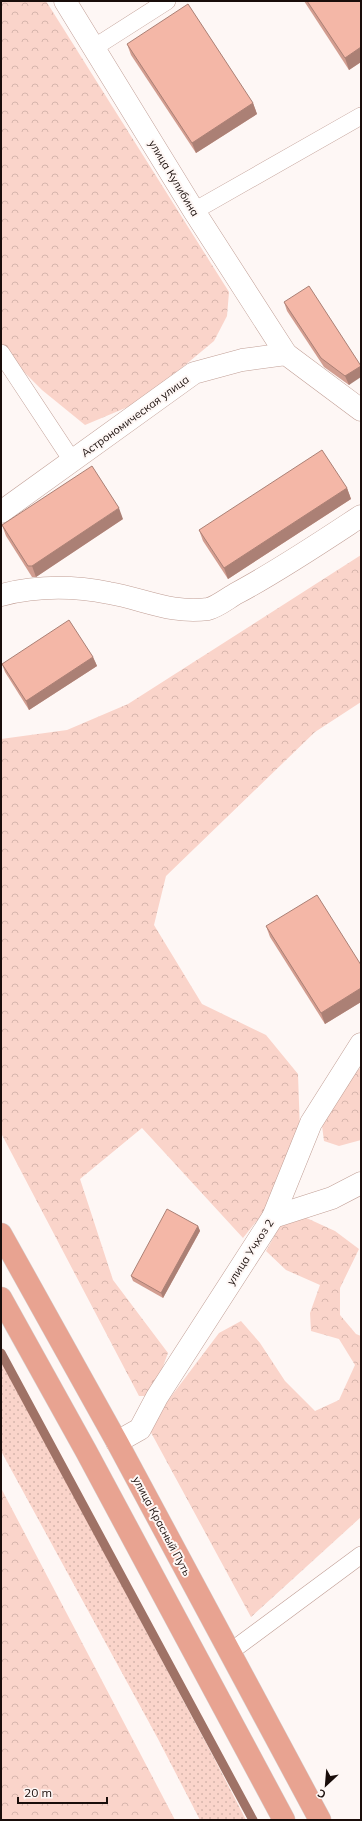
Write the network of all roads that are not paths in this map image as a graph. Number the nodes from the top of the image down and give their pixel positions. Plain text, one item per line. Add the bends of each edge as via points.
1 (65, 1) edge
2 (167, 1) edge
3 (95, 47) junction
4 (361, 116) edge
5 (194, 211) junction
6 (1, 353) edge
7 (286, 354) junction
8 (361, 410) edge
9 (72, 462) junction
10 (1, 512) edge
11 (361, 516) edge
12 (1, 595) edge
13 (361, 1044) edge
14 (361, 1183) edge
15 (273, 1218) junction
16 (1, 1234) edge
17 (1, 1298) edge
18 (117, 1442) junction
19 (361, 1555) edge
20 (230, 1652) junction
21 (284, 1820) edge
22 (320, 1820) edge

1 - 3 street, улица Кулибина
2 - 3 lane
3 - 5 street, улица Кулибина
4 - 5 lane
5 - 7 street, улица Кулибина
6 - 9 lane
7 - 8 street
7 - 9 street, Астрономическая улица via 242,360 194,373
9 - 10 street, Астрономическая улица
11 - 12 street via 267,577 209,609 154,606 111,593 76,588 23,589
13 - 15 street, улица Учхоз 2 via 311,1123
14 - 15 street via 332,1198
15 - 18 street, улица Учхоз 2 via 156,1398 140,1429
16 - 18 main road, улица Красный Путь
17 - 21 main road
18 - 20 main road, улица Красный Путь
19 - 20 lane
20 - 22 main road, улица Красный Путь

